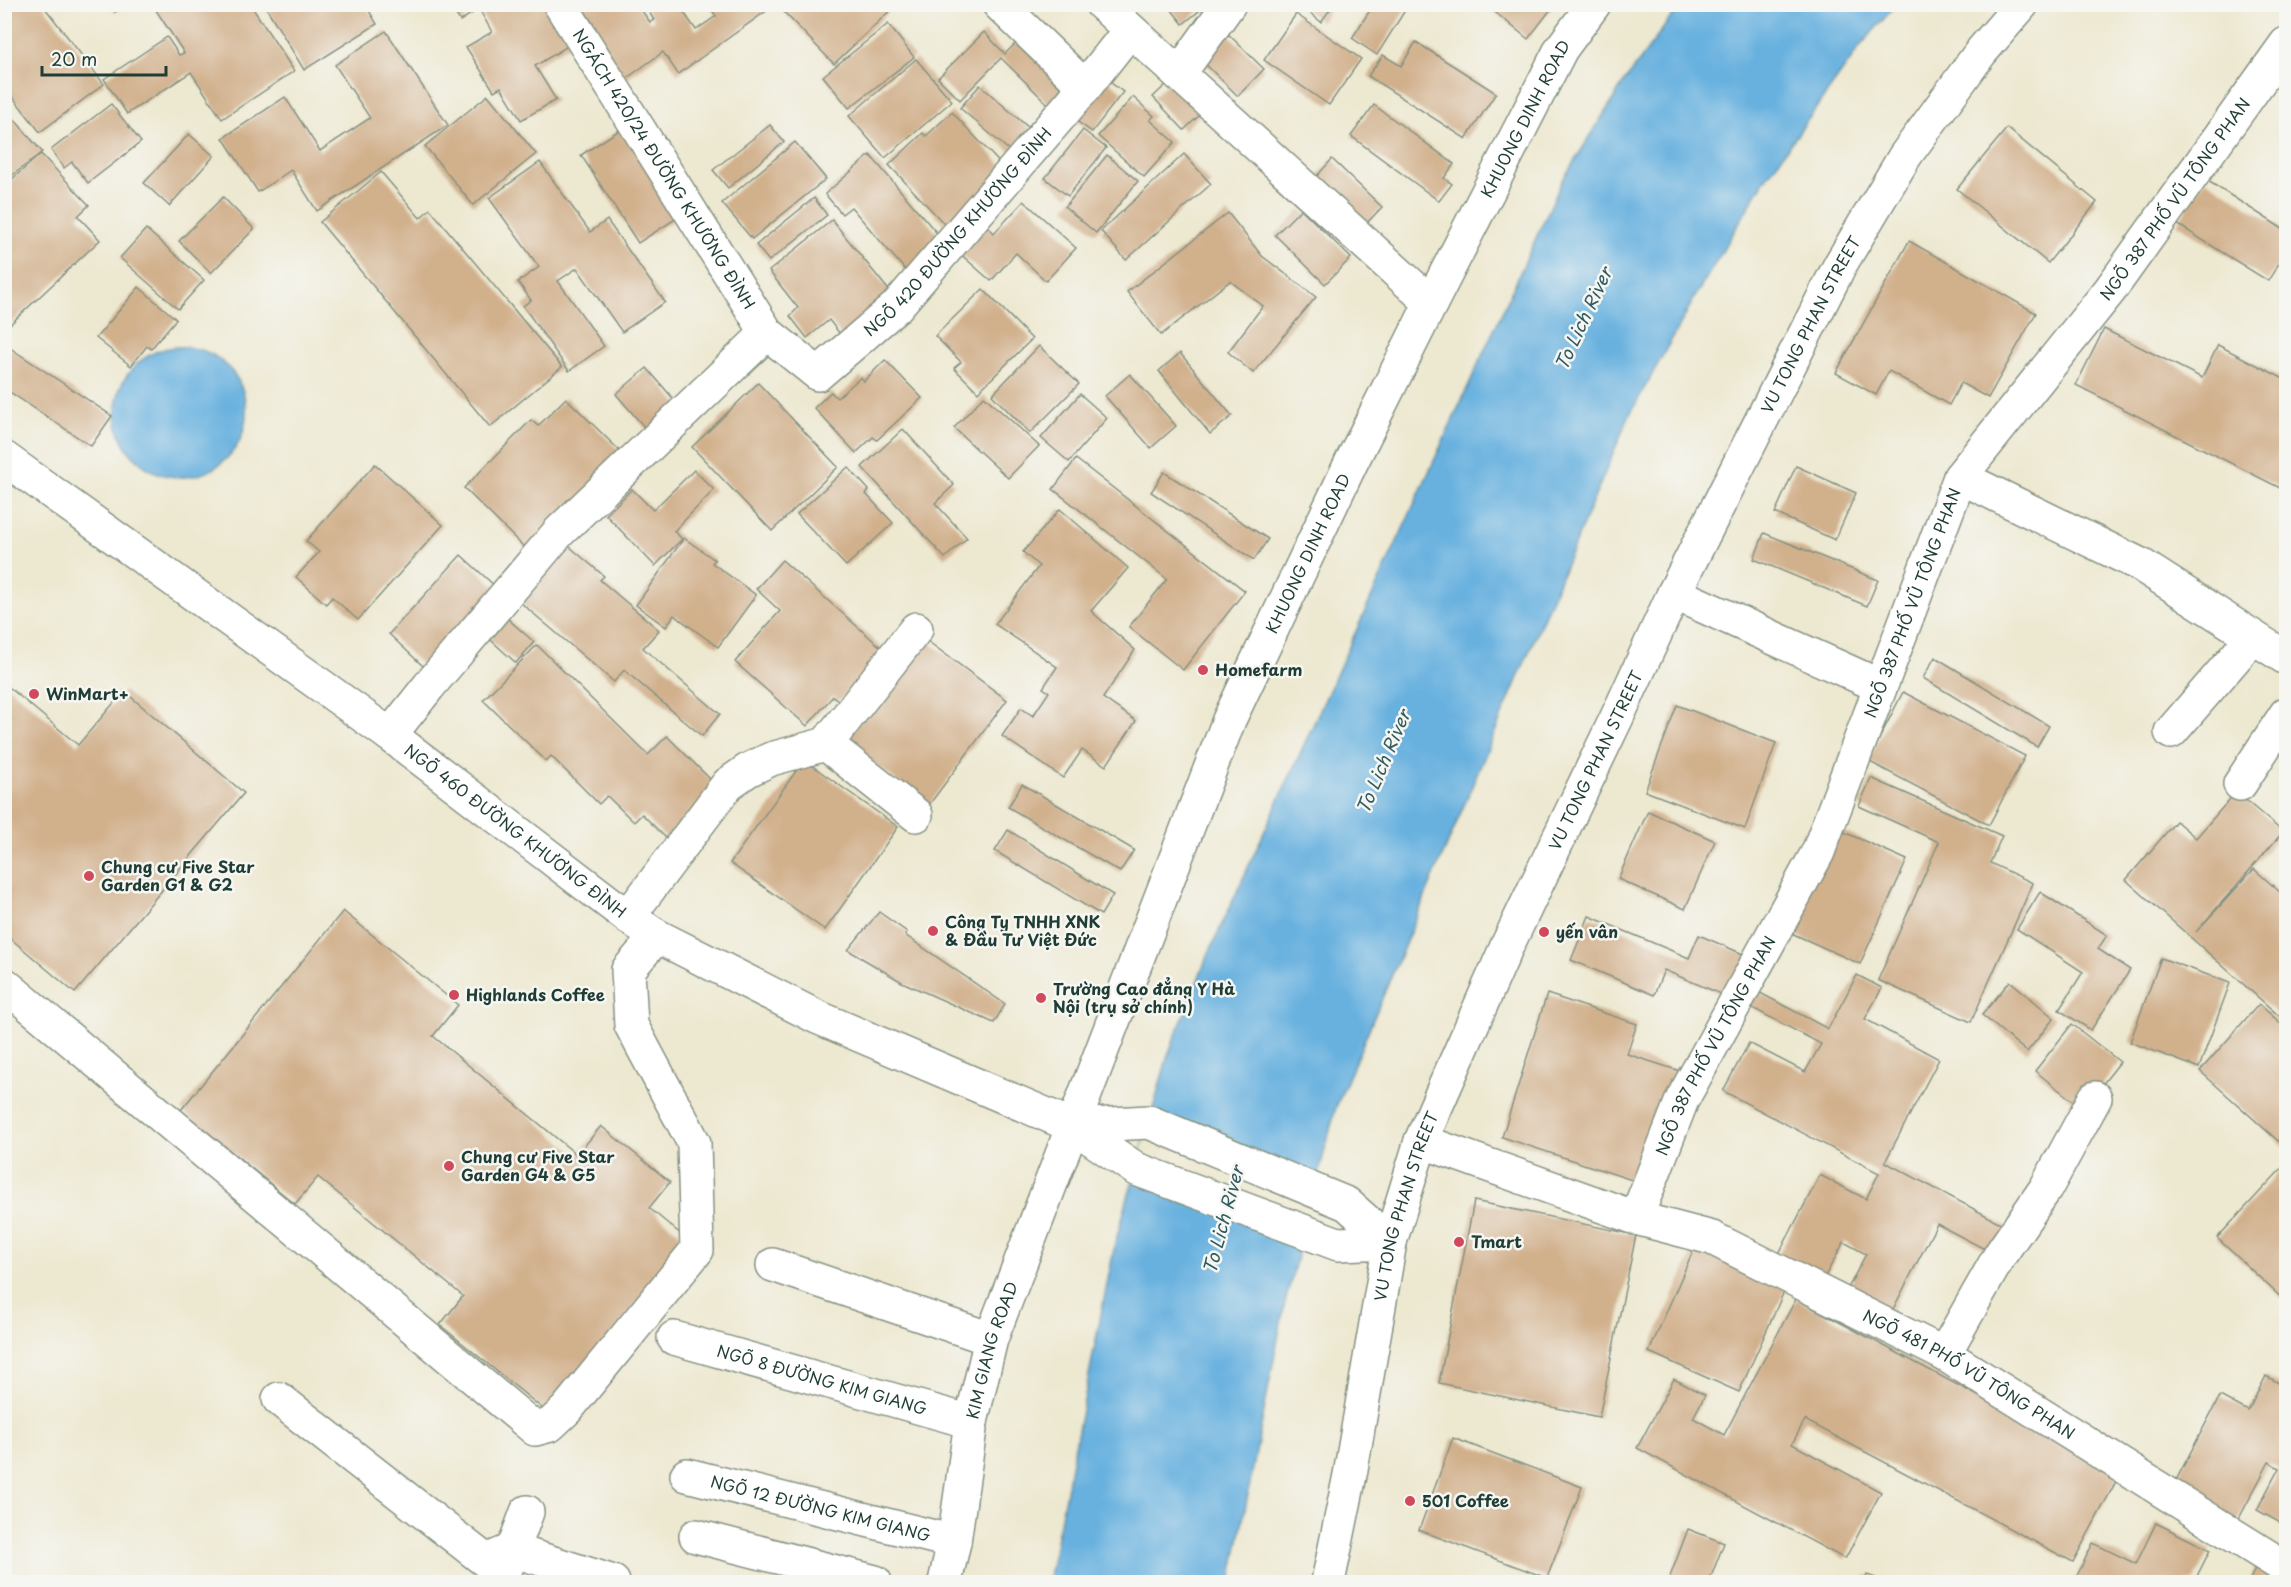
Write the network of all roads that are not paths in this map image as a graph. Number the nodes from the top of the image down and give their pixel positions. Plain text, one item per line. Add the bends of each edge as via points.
1 (560, 4) edge
2 (999, 4) edge
3 (1102, 4) edge
4 (1229, 4) edge
5 (1594, 4) edge
6 (2022, 4) edge
7 (1130, 30) junction
8 (2286, 44) edge
9 (1179, 74) junction
10 (1084, 87) junction
11 (1431, 303) junction
12 (767, 333) junction
13 (4, 458) edge
14 (1960, 477) junction
15 (1674, 593) junction
16 (916, 629) dead end
17 (2253, 637) junction
18 (2286, 658) edge
19 (1880, 686) junction
20 (2286, 714) edge
21 (2170, 732) dead end
22 (390, 735) junction
23 (826, 744) junction
24 (2240, 784) dead end
25 (916, 815) dead end
26 (628, 917) junction
27 (657, 936) junction
28 (4, 984) edge
29 (2095, 1098) dead end
30 (1073, 1126) junction
31 (1421, 1141) junction
32 (1636, 1218) junction
33 (1390, 1242) junction
34 (773, 1265) dead end
35 (674, 1338) dead end
36 (991, 1339) junction
37 (1944, 1354) junction
38 (279, 1399) dead end
39 (971, 1422) junction
40 (687, 1475) dead end
41 (527, 1512) dead end
42 (696, 1536) dead end
43 (954, 1542) junction
44 (512, 1550) junction
45 (2286, 1568) edge
46 (501, 1582) edge
47 (613, 1582) edge
48 (875, 1582) edge
49 (945, 1582) edge
50 (1328, 1582) edge

1 - 12 main road, NGÁCH 420/24 ĐƯỜNG KHƯƠNG ĐÌNH
2 - 10 main road
3 - 7 main road
4 - 9 main road
5 - 11 main road, KHUONG DINH ROAD via 1561,49
6 - 15 main road, VU TONG PHAN STREET via 1981,52 1905,156 1840,265
7 - 9 main road
7 - 10 main road, NGÕ 420 ĐƯỜNG KHƯƠNG ĐÌNH
8 - 14 main road, NGÕ 387 PHỐ VŨ TÔNG PHAN via 2110,290
9 - 11 main road
10 - 12 main road, NGÕ 420 ĐƯỜNG KHƯƠNG ĐÌNH via 896,307 818,374
11 - 30 main road, KHUONG DINH ROAD via 1229,720
12 - 22 main road via 559,532
13 - 22 main road, NGÕ 460 ĐƯỜNG KHƯƠNG ĐÌNH
14 - 17 main road via 2141,565
14 - 19 main road, NGÕ 387 PHỐ VŨ TÔNG PHAN
15 - 19 main road
15 - 31 main road, VU TONG PHAN STREET via 1507,946
16 - 23 main road
17 - 18 main road
17 - 21 main road
19 - 32 main road, NGÕ 387 PHỐ VŨ TÔNG PHAN via 1818,852 1682,1100
20 - 24 main road
22 - 26 main road, NGÕ 460 ĐƯỜNG KHƯƠNG ĐÌNH
23 - 25 main road
23 - 26 main road via 771,759 728,784
26 - 27 main road, NGÕ 460 ĐƯỜNG KHƯƠNG ĐÌNH
27 - 28 main road via 628,970 631,1025 694,1143 697,1250 567,1409 550,1425 535,1429
27 - 30 main road, NGÕ 460 ĐƯỜNG KHƯƠNG ĐÌNH via 817,1017
29 - 37 main road via 2046,1188 2000,1255
30 - 33 main road via 1136,1169 1338,1244
30 - 33 main road via 1149,1122 1347,1204
30 - 36 main road, KIM GIANG ROAD
31 - 32 main road, NGÕ 481 PHỐ VŨ TÔNG PHAN
31 - 33 main road, VU TONG PHAN STREET
32 - 37 main road, NGÕ 481 PHỐ VŨ TÔNG PHAN via 1712,1238
33 - 50 main road, VU TONG PHAN STREET
34 - 36 main road
35 - 39 main road, NGÕ 8 ĐƯỜNG KIM GIANG
36 - 39 main road, KIM GIANG ROAD
37 - 45 main road, NGÕ 481 PHỐ VŨ TÔNG PHAN
38 - 44 main road via 486,1561
39 - 43 main road, KIM GIANG ROAD
40 - 43 main road, NGÕ 12 ĐƯỜNG KIM GIANG
41 - 44 main road
42 - 48 main road
43 - 49 main road, KIM GIANG ROAD
44 - 46 main road
44 - 47 main road

